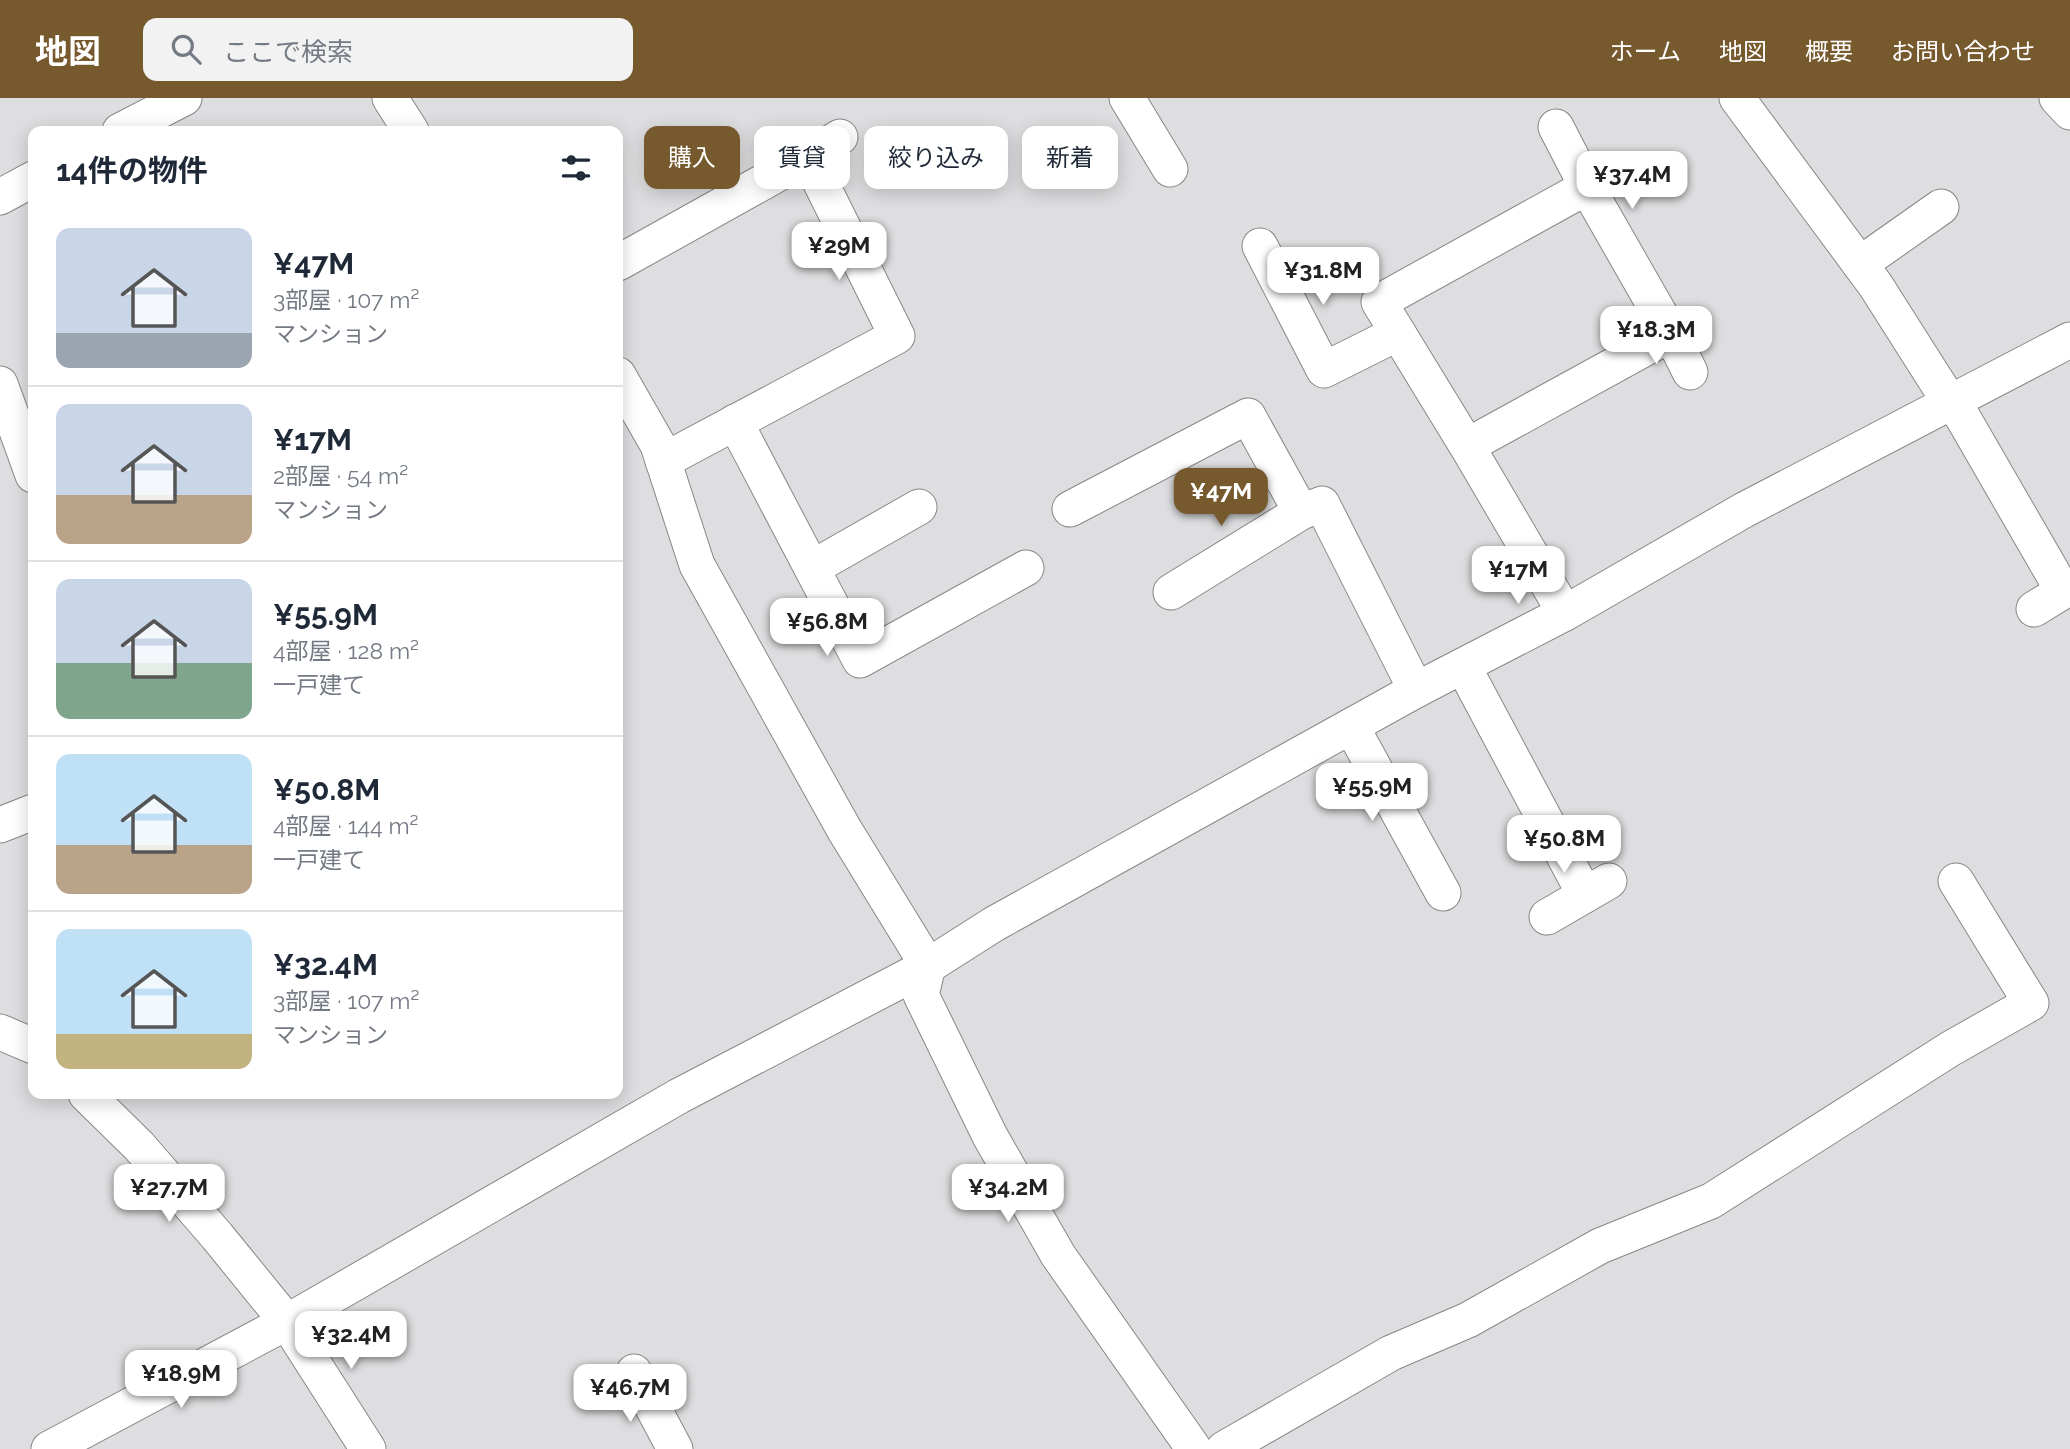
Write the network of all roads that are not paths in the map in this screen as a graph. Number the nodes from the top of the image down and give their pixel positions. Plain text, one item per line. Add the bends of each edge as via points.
1 (184, 98) edge
2 (390, 98) edge
3 (1127, 98) edge
4 (2057, 98) edge
5 (1725, 102) edge
6 (2070, 112) edge
7 (130, 126) edge
8 (408, 126) edge
9 (1556, 127) dead end
10 (1170, 169) dead end
11 (28, 182) edge
12 (754, 187) edge
13 (1587, 187) junction
14 (824, 189) edge
15 (0, 197) edge
16 (1941, 207) dead end
17 (1260, 246) dead end
18 (623, 260) edge
19 (1860, 264) junction
20 (1398, 333) junction
21 (1671, 334) junction
22 (2070, 340) edge
23 (1690, 372) dead end
24 (0, 384) edge
25 (623, 384) edge
26 (1951, 403) junction
27 (736, 422) junction
28 (1467, 446) junction
29 (28, 461) edge
30 (663, 461) junction
31 (919, 507) dead end
32 (1070, 509) dead end
33 (1301, 512) junction
34 (812, 568) junction
35 (1026, 568) dead end
36 (2067, 589) edge
37 (1171, 592) dead end
38 (2034, 609) dead end
39 (1565, 612) junction
40 (1463, 666) junction
41 (1416, 690) junction
42 (1351, 726) junction
43 (28, 814) edge
44 (0, 825) edge
45 (1956, 881) dead end
46 (1443, 894) dead end
47 (1547, 917) dead end
48 (928, 966) junction
49 (0, 1032) edge
50 (28, 1044) edge
51 (91, 1099) edge
52 (287, 1322) junction
53 (634, 1373) dead end
54 (49, 1449) edge
55 (368, 1449) edge
56 (675, 1449) edge
57 (1194, 1449) edge
58 (1224, 1449) edge

1 - 7 street
2 - 8 street
3 - 10 street
4 - 6 street
5 - 19 street
9 - 13 street
11 - 15 street
12 - 18 street
13 - 20 street via 1378,302
13 - 21 street
14 - 27 street via 897,336
16 - 19 street
17 - 20 street via 1324,370
19 - 26 street
20 - 28 street
21 - 23 street
21 - 28 street
22 - 26 street
24 - 29 street
25 - 30 street
26 - 36 street
26 - 39 street via 1744,510
27 - 30 street
27 - 34 street
28 - 39 street
30 - 48 street via 697,565 844,829
31 - 34 street
32 - 33 street via 1248,416
33 - 37 street
33 - 41 street via 1322,504
34 - 35 street via 860,660
36 - 38 street
39 - 40 street
40 - 41 street
40 - 47 street via 1597,888
41 - 42 street
42 - 46 street
42 - 48 street via 994,924
43 - 44 street
45 - 58 street via 2031,1003 1950,1049 1711,1201 1600,1246 1468,1320 1391,1353
48 - 52 street via 679,1096
48 - 57 street via 921,995 990,1136 1058,1255
49 - 50 street
51 - 52 street via 139,1146
52 - 54 street
52 - 55 street
53 - 56 street

